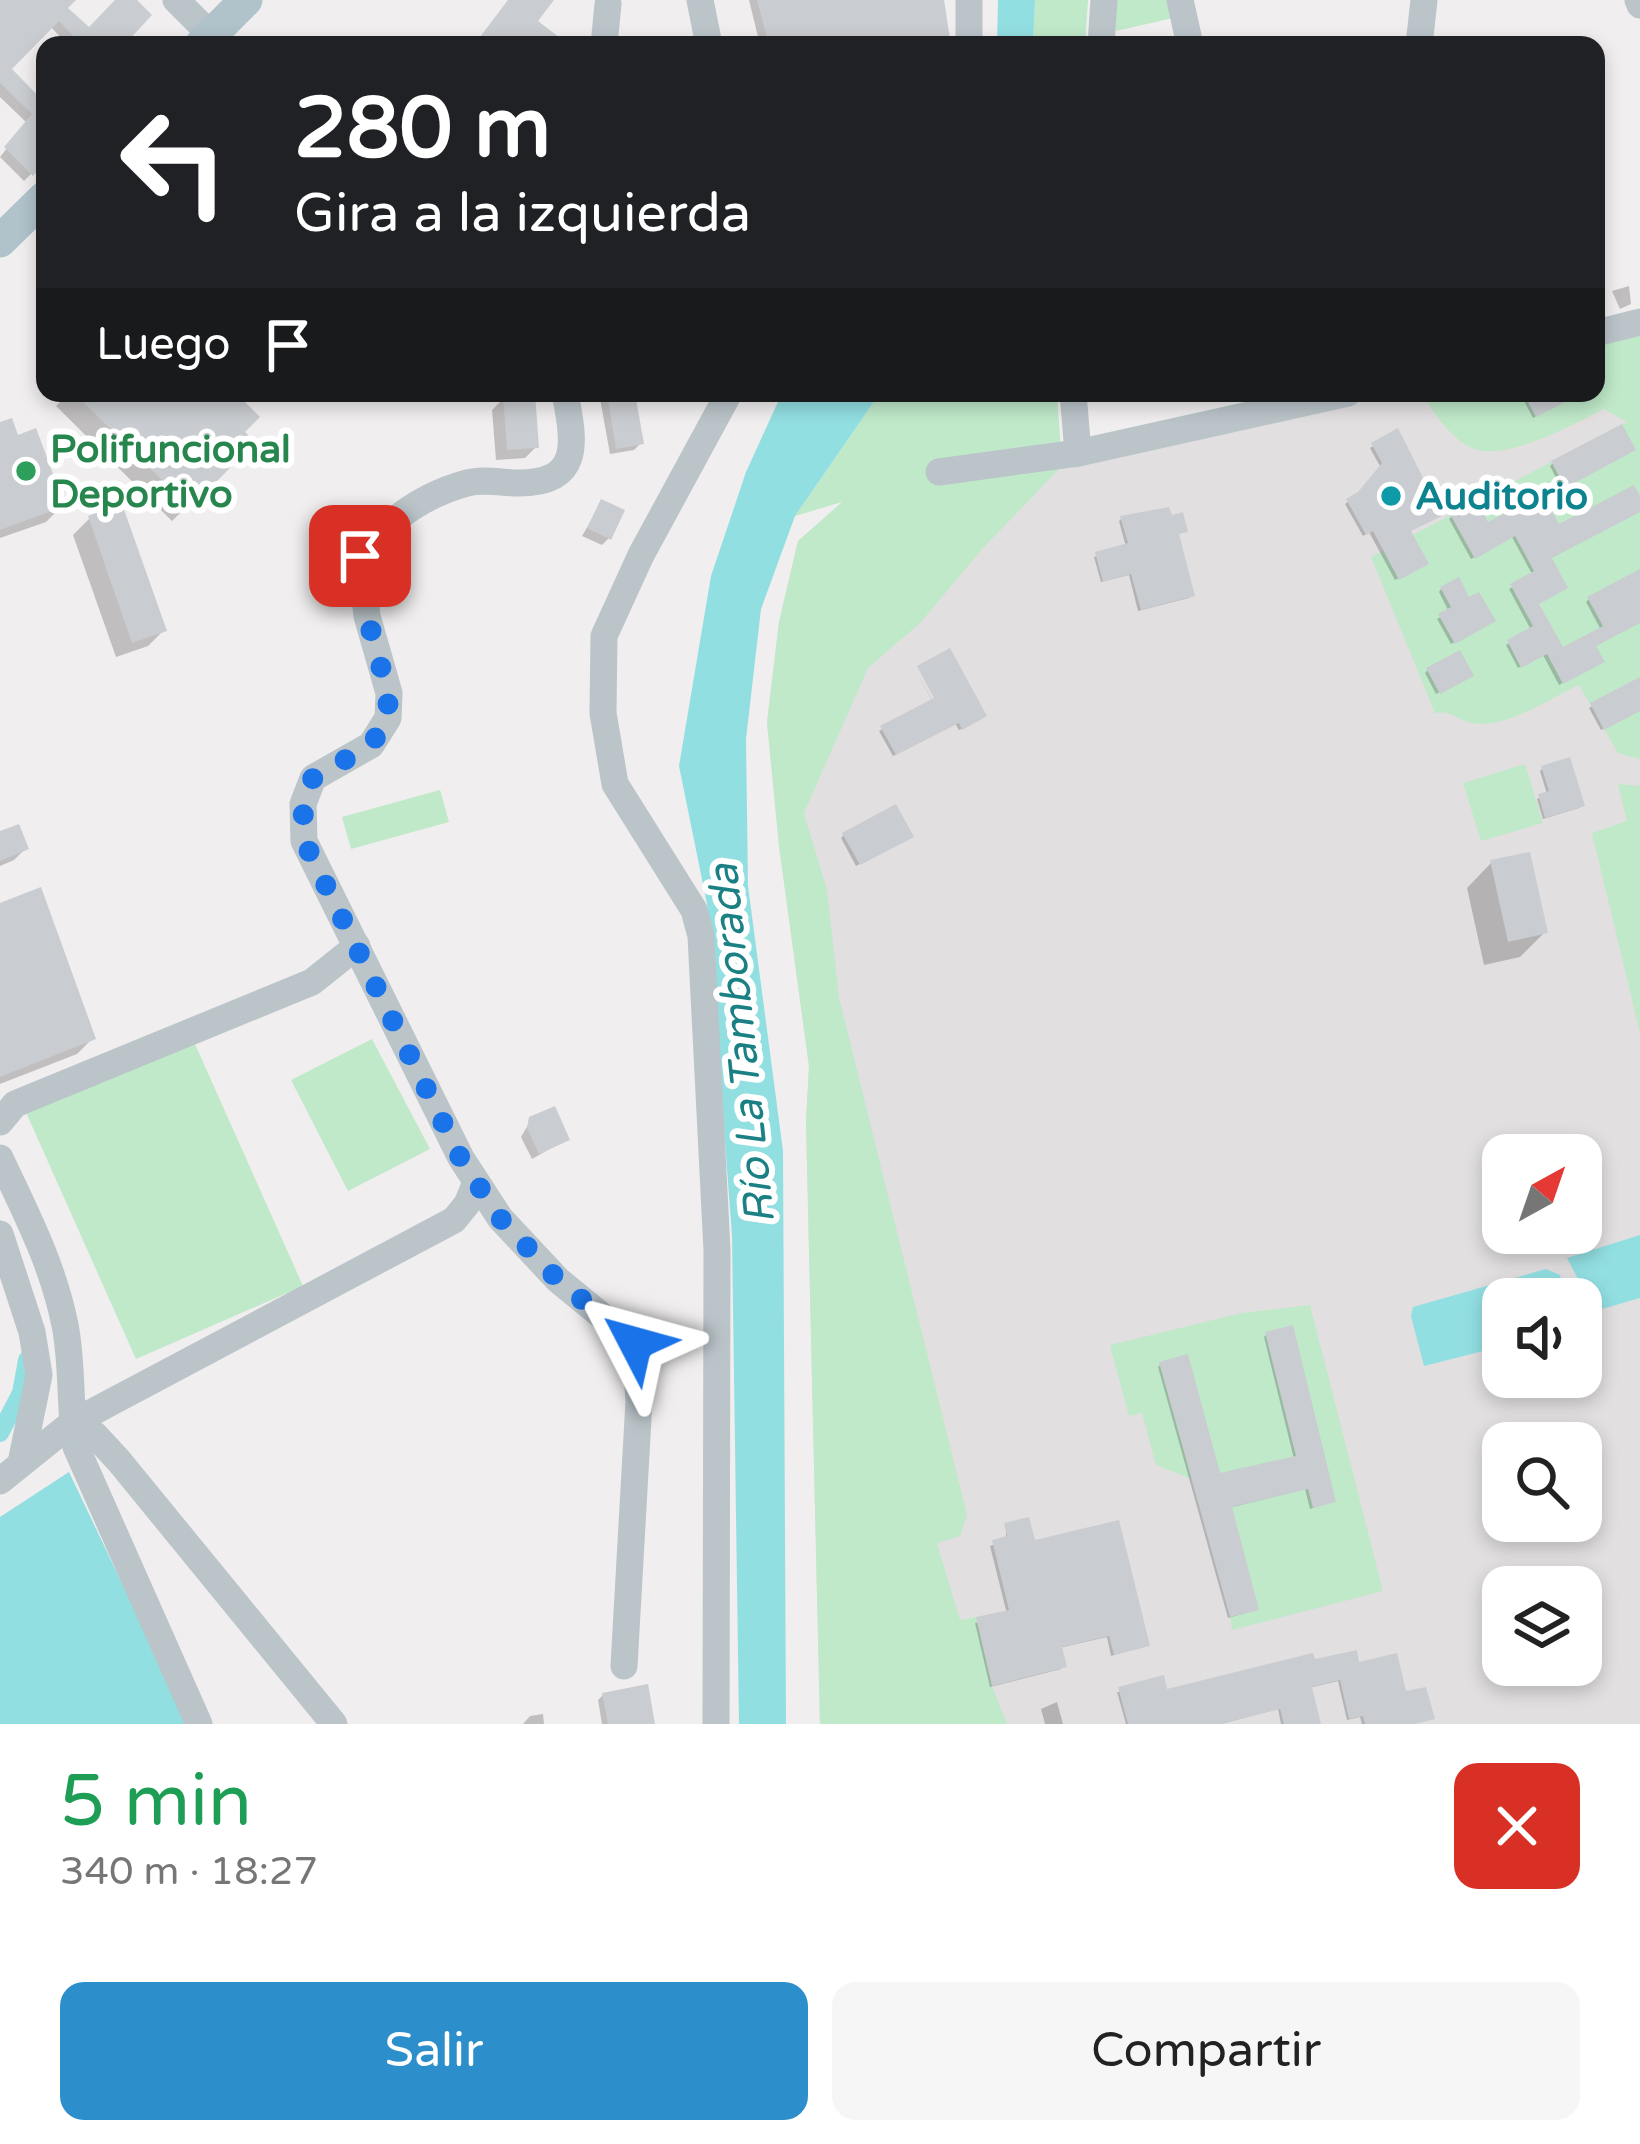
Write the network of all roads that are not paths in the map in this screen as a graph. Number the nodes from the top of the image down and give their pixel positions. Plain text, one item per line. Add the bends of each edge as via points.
1 (176, 0) edge
2 (246, 0) edge
3 (700, 0) edge
4 (969, 0) edge
5 (1104, 0) edge
6 (1180, 0) edge
7 (1424, 0) edge
8 (608, 4) dead end
9 (203, 36) edge
10 (210, 36) edge
11 (605, 36) edge
12 (707, 36) edge
13 (969, 36) edge
14 (1102, 36) edge
15 (1188, 36) edge
16 (1420, 36) edge
17 (36, 206) edge
18 (0, 242) edge
19 (1640, 322) edge
20 (1605, 331) edge
21 (567, 402) edge
22 (724, 402) edge
23 (1074, 402) edge
24 (1247, 405) edge
25 (1078, 453) junction
26 (939, 472) dead end
27 (357, 946) junction
28 (0, 1122) edge
29 (0, 1158) edge
30 (476, 1182) junction
31 (7, 1191) edge
32 (0, 1234) edge
33 (72, 1423) junction
34 (11, 1472) edge
35 (625, 1666) dead end
36 (199, 1724) edge
37 (334, 1724) edge
38 (716, 1724) edge

1 - 9 street
2 - 10 main road
3 - 12 street
4 - 13 street
5 - 14 street
6 - 15 street
7 - 16 street
8 - 11 street
17 - 18 main road
19 - 20 street
21 - 27 street via 571,459 558,475 530,483 471,481 419,502 360,556 388,718 371,745 313,778 303,804 304,841
22 - 38 street via 604,636 604,713 616,784 694,910 700,936 716,1250
23 - 25 street
24 - 25 street
25 - 26 street
27 - 28 street via 311,982 15,1104
27 - 30 street
29 - 31 street
30 - 33 street via 454,1220
30 - 35 street via 558,1280 635,1343
31 - 33 street via 47,1256 66,1329
32 - 34 street via 39,1375
33 - 34 street
33 - 36 street
33 - 37 street via 119,1461

